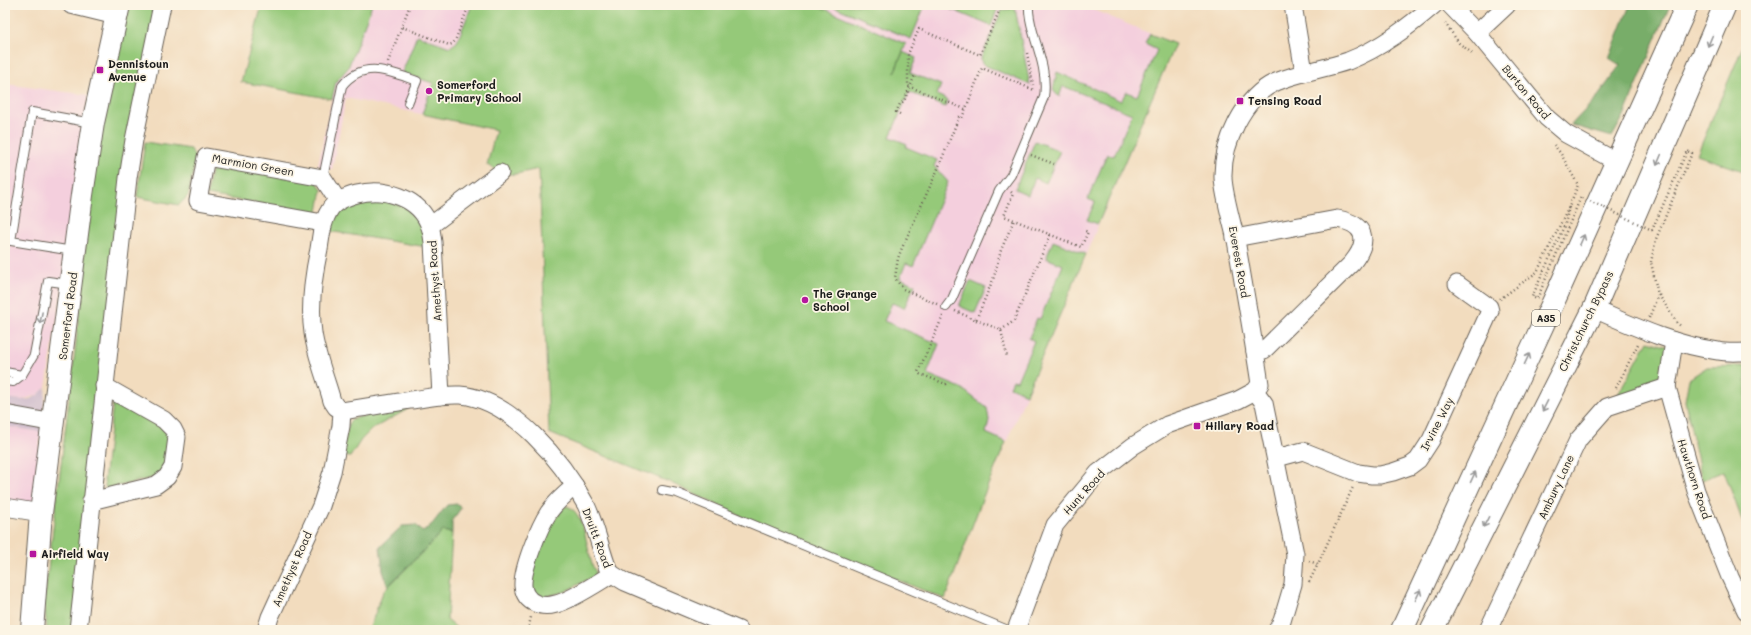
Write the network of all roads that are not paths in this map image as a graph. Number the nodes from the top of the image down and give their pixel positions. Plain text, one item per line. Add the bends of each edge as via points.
1 (71, 5) edge
2 (162, 5) edge
3 (1029, 5) edge
4 (1293, 5) edge
5 (1434, 5) edge
6 (1450, 5) edge
7 (1507, 5) edge
8 (1687, 5) edge
9 (1725, 5) edge
10 (117, 11) edge
11 (1477, 33) junction
12 (1304, 72) junction
13 (408, 103) dead end
14 (93, 123) junction
15 (1617, 162) junction
16 (500, 173) dead end
17 (323, 178) junction
18 (338, 201) junction
19 (324, 223) junction
20 (430, 226) junction
21 (1236, 238) junction
22 (76, 252) junction
23 (1457, 284) dead end
24 (72, 285) junction
25 (946, 307) road end
26 (1594, 309) junction
27 (1674, 342) junction
28 (1255, 351) junction
29 (1746, 352) edge
30 (5, 372) edge
31 (22, 375) junction
32 (5, 381) edge
33 (104, 386) junction
34 (1667, 387) junction
35 (1255, 391) junction
36 (441, 396) junction
37 (342, 411) junction
38 (5, 414) edge
39 (54, 423) junction
40 (1276, 455) junction
41 (575, 486) junction
42 (662, 490) dead end
43 (92, 501) junction
44 (5, 507) edge
45 (41, 513) junction
46 (612, 574) junction
47 (1746, 611) edge
48 (32, 630) edge
49 (78, 630) edge
50 (266, 630) edge
51 (739, 630) edge
52 (1008, 630) edge
53 (1016, 630) edge
54 (1277, 630) edge
55 (1402, 630) edge
56 (1432, 630) edge
57 (1488, 630) edge

1 - 10 street
2 - 33 street via 128,178
3 - 25 lane via 1028,14 1046,84 1044,97 1011,175 998,191 952,299
4 - 12 street
5 - 12 street, Everest Road via 1398,35 1373,50 1347,61
6 - 11 street, Burton Road
7 - 11 street
8 - 15 main road, A35
9 -> 26 main road, Christchurch Bypass
10 - 14 main road, Somerford Road
11 - 15 street, Burton Road via 1547,118 1566,134
12 - 21 street, Everest Road via 1274,83 1261,92 1245,108 1228,140 1223,178
13 - 17 lane via 417,81 374,69 348,78 342,86
14 - 22 main road, Somerford Road
14 - 22 lane via 32,112 11,241
55 -> 15 main road, A35
16 - 20 street
17 - 18 street
17 - 19 street, Marmion Green via 206,157 198,200
18 - 19 street via 329,210
18 - 20 street, Amethyst Road via 367,192 398,195 416,206
19 - 37 street via 312,283 313,334 332,400
20 - 36 street, Amethyst Road
21 - 28 street, Everest Road
21 - 28 street via 1337,219 1350,222 1359,230 1363,239 1361,252 1352,263 1264,350
22 - 24 main road, Somerford Road
23 - 40 street, Irvine Way via 1489,307 1490,311 1435,433 1418,460 1403,470 1380,476 1358,473 1303,451 1284,456
24 -> 31 lane via 48,281 34,355
24 - 39 main road, Somerford Road
26 - 27 street
26 -> 56 main road, Christchurch Bypass
27 - 29 street via 1720,352
27 - 34 street, Hawthorn Road
28 - 35 street, Everest Road via 1260,384
30 - 31 lane
31 - 32 lane via 13,382
33 - 43 street
33 - 43 street via 164,420 177,437 173,467 167,477 156,485
34 - 47 street, Hawthorn Road via 1696,491 1727,571
34 - 57 street, Ambury Lane via 1608,407 1578,440
35 - 40 street via 1264,404
35 - 53 street, Hunt Road via 1238,400 1167,425 1133,446 1098,473 1055,525
36 - 37 street, Druitt Road
36 - 41 street, Druitt Road via 470,396 506,413 547,448
37 - 50 street, Amethyst Road via 342,426 332,472 321,506
38 - 39 street
39 - 45 main road, Somerford Road
40 - 54 street via 1295,557 1293,584
41 - 46 street, Druitt Road via 595,526 604,559
41 - 46 street via 555,505 542,526 525,568 524,592 531,601 540,605 556,604
42 - 52 lane via 684,496
43 - 49 street
44 - 45 street
45 - 48 main road, Somerford Road
46 - 51 street, Druitt Road via 624,582

